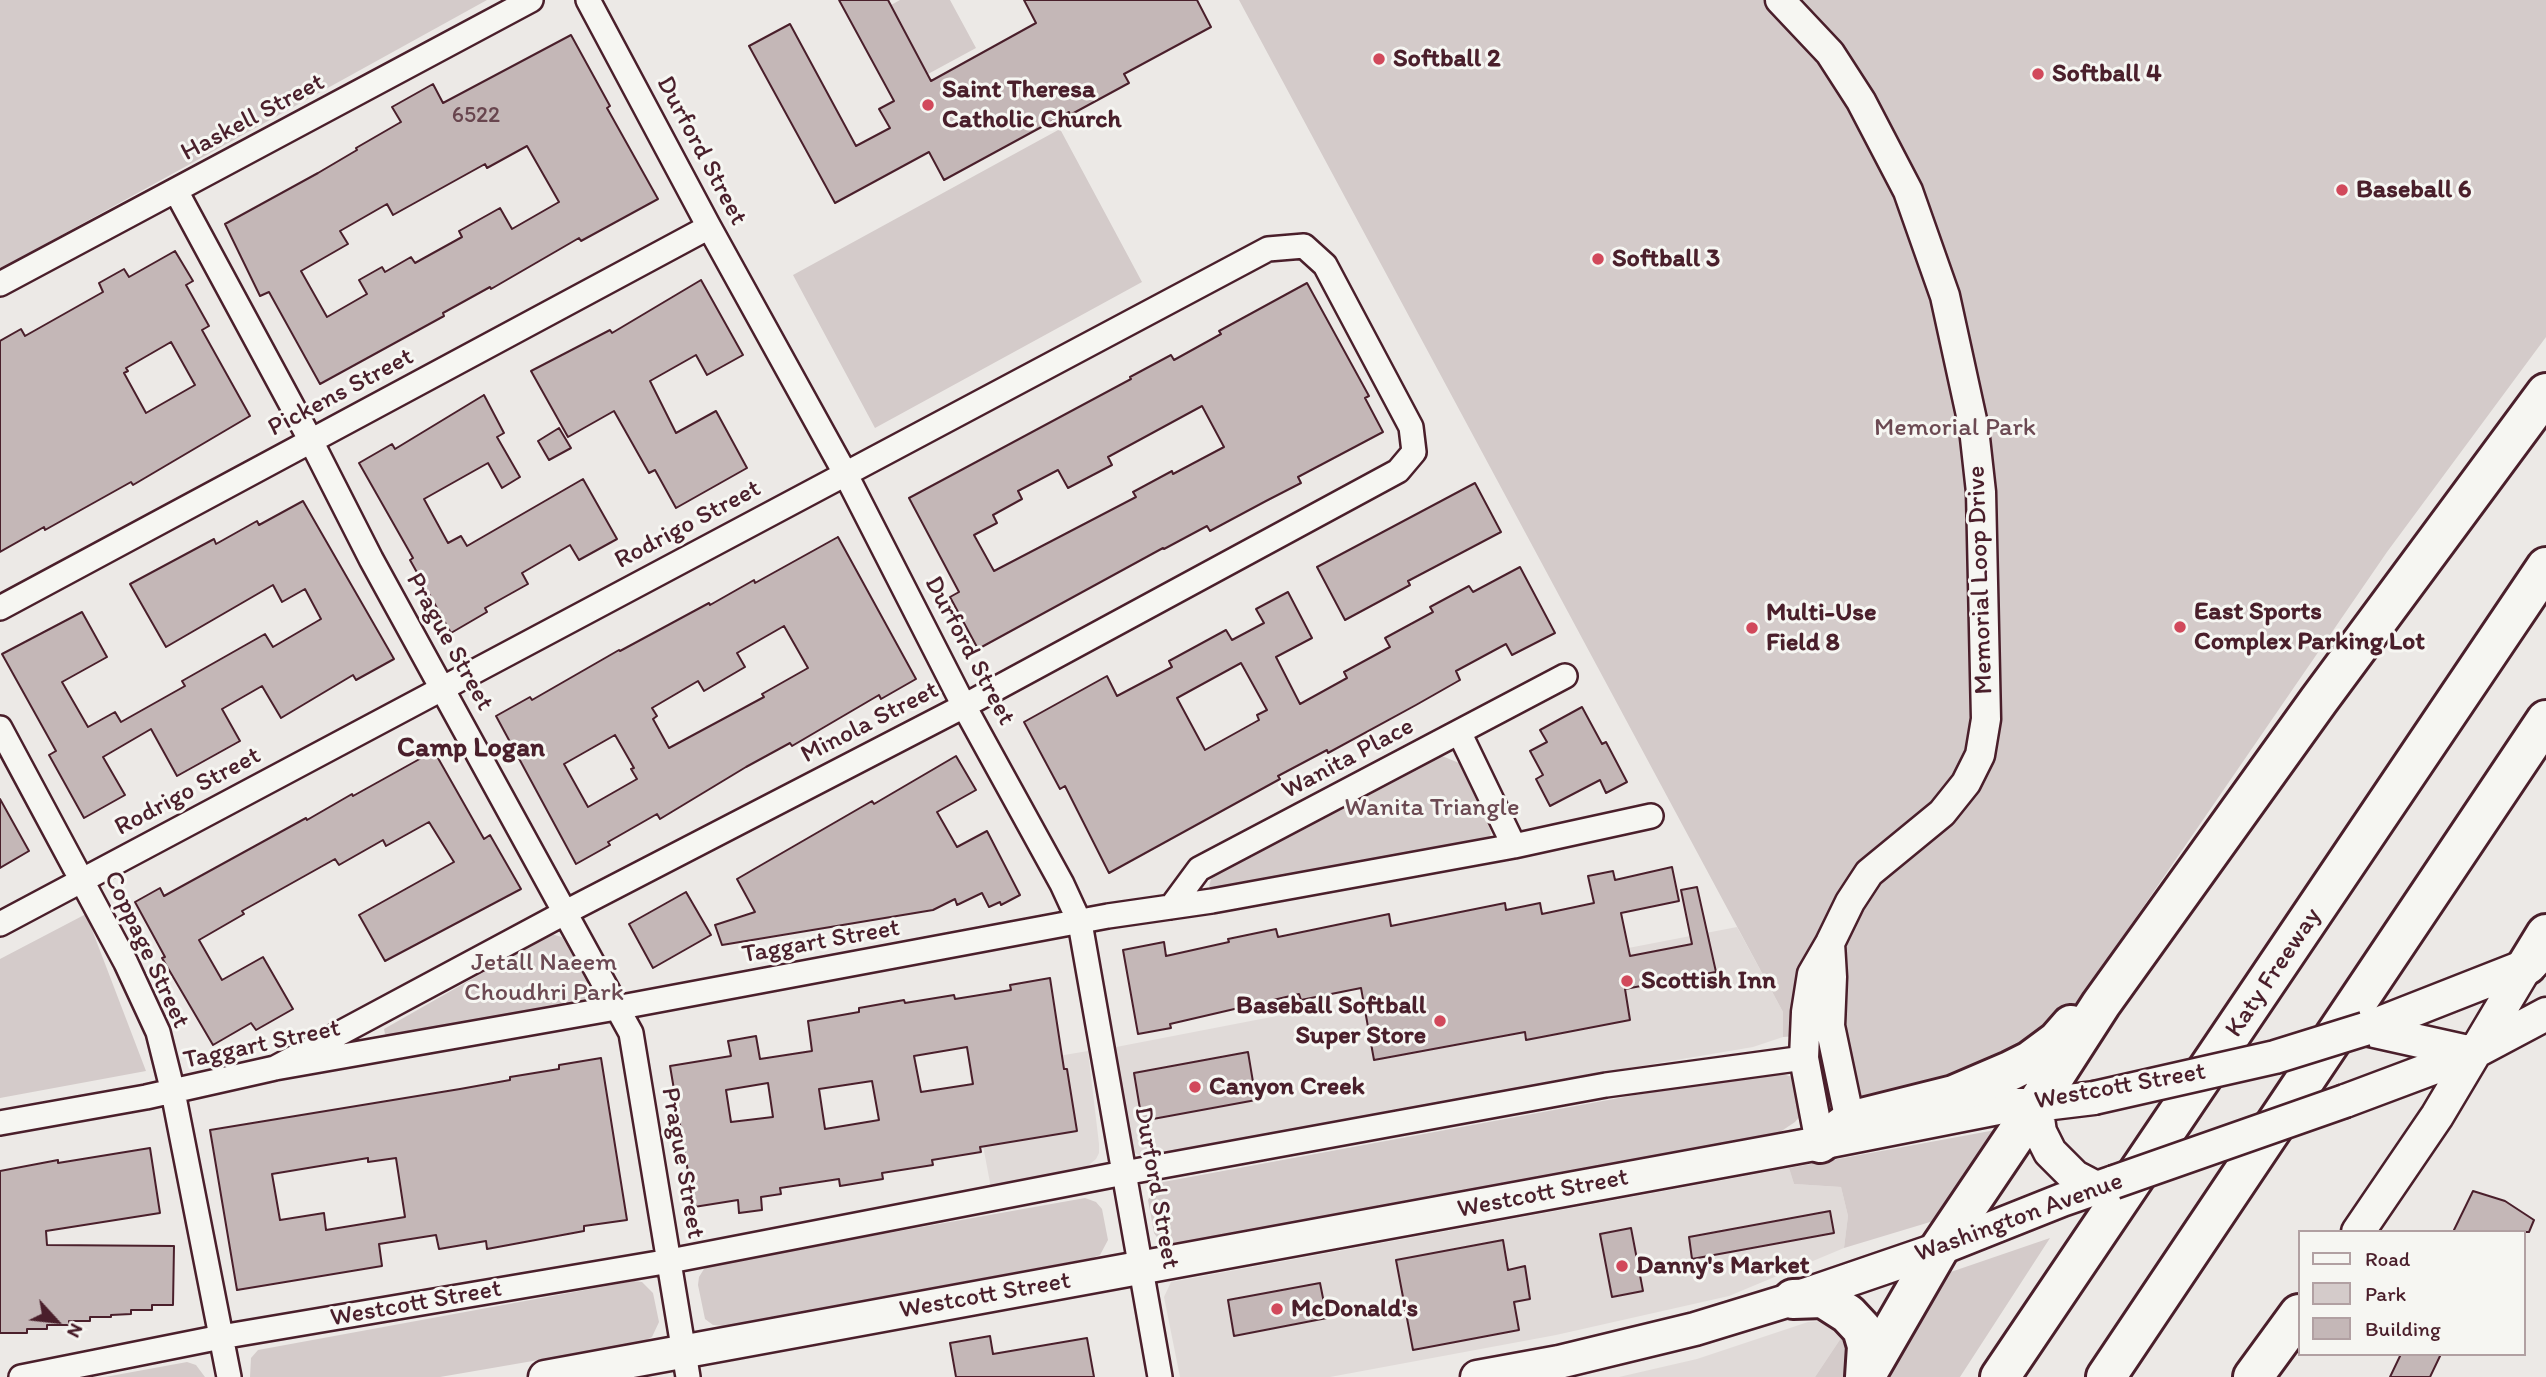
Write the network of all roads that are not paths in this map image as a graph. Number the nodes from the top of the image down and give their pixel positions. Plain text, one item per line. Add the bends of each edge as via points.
1 (531, 0) edge
2 (588, 0) edge
3 (1780, 0) edge
4 (176, 191) junction
5 (709, 227) junction
6 (0, 284) edge
7 (1367, 343) joint
8 (2546, 393) edge
9 (311, 441) junction
10 (845, 473) junction
11 (2546, 568) edge
12 (0, 608) edge
13 (1564, 676) dead end
14 (443, 687) junction
15 (964, 706) junction
16 (2546, 720) edge
17 (0, 728) edge
18 (1459, 732) junction
19 (1651, 816) dead end
20 (1514, 846) junction
21 (83, 880) junction
22 (1171, 907) junction
23 (566, 912) junction
24 (1080, 923) junction
25 (0, 924) edge
26 (1830, 943) junction
27 (2540, 952) edge
28 (2101, 1004) junction
29 (616, 1009) junction
30 (2546, 1014) edge
31 (2365, 1029) junction
32 (2473, 1053) junction
33 (1804, 1058) junction
34 (275, 1068) junction
35 (173, 1091) junction
36 (2036, 1105) junction
37 (0, 1123) edge
38 (1835, 1132) junction
39 (1124, 1173) junction
40 (2078, 1188) junction
41 (2359, 1230) edge
42 (1939, 1249) junction
43 (670, 1261) junction
44 (1142, 1268) junction
45 (1793, 1299) junction
46 (2298, 1315) edge
47 (2298, 1336) edge
48 (221, 1337) junction
49 (686, 1364) edge
50 (21, 1377) edge
51 (229, 1377) edge
52 (545, 1377) edge
53 (1160, 1377) edge
54 (1477, 1377) edge
55 (1865, 1377) edge
56 (2000, 1377) edge
57 (2105, 1377) edge
58 (2253, 1377) edge
59 (2276, 1377) edge

1 - 4 street, Haskell Street
2 - 5 street, Durford Street
3 - 26 street, Memorial Loop Drive via 1830,53 1908,191 1945,296 1974,429 1980,492 1986,719 1980,755 1966,783 1942,813 1869,873
4 - 6 street, Haskell Street
4 - 9 street, Prague Street
5 - 9 street, Pickens Street
5 - 10 street, Durford Street
7 - 10 street, Rodrigo Street via 1325,265 1304,246 1268,248
7 - 15 street, Minola Street via 1411,426 1414,452 1398,471
8 - 28 highway
9 - 12 street, Pickens Street
9 - 14 street, Prague Street
10 - 14 street, Rodrigo Street
10 - 15 street, Durford Street
11 - 56 highway, Katy Freeway
13 - 18 street, Wanita Place
14 - 21 street, Rodrigo Street
14 - 23 street, Prague Street
15 - 23 street, Minola Street
15 - 24 street, Durford Street
16 - 57 highway
17 - 21 street, Coppage Street
18 - 20 street
18 - 22 street, Wanita Place via 1199,869
19 - 20 street, Taggart Street
20 - 22 street, Taggart Street
21 - 25 street, Rodrigo Street
21 - 35 street, Coppage Street via 158,1032
22 - 24 street, Taggart Street
23 - 29 street, Prague Street
23 - 34 street, Minola Street
24 - 29 street, Taggart Street
24 - 39 street, Durford Street
26 - 33 street, Memorial Loop Drive via 1812,974
26 - 38 street, Memorial Loop Drive
27 - 31 main road, Westcott Street
27 - 32 main road
28 - 36 highway
28 - 38 highway via 2075,1020 2057,1041 2010,1071
29 - 34 street, Taggart Street
29 - 43 street, Prague Street via 631,1033
30 - 32 main road, Washington Avenue
31 - 32 main road
31 - 36 main road, Westcott Street, bridge via 2275,1057 2094,1098
32 - 40 main road, Washington Avenue, bridge via 2227,1144
32 - 41 main road via 2437,1116
33 - 38 street, Memorial Loop Drive
33 - 39 street, Westcott Street via 1606,1085
34 - 35 street, Taggart Street
35 - 37 street, Taggart Street
35 - 48 street, Coppage Street
36 - 38 main road, Westcott Street
36 - 40 main road via 2040,1132 2050,1152
36 - 42 highway
38 - 44 main road, Westcott Street
39 - 43 street, Westcott Street
39 - 44 street, Durford Street
40 - 42 main road, Washington Avenue
42 - 45 main road, Washington Avenue
42 - 55 highway
43 - 48 street, Westcott Street
43 - 49 street, Prague Street
44 - 49 main road, Westcott Street
44 - 53 street, Durford Street
45 - 54 main road, Washington Avenue via 1666,1338
45 - 55 highway via 1823,1298 1862,1329 1867,1346
46 - 58 highway
47 - 59 street
48 - 50 street, Westcott Street
48 - 51 street, Coppage Street
49 - 52 main road, Westcott Street

